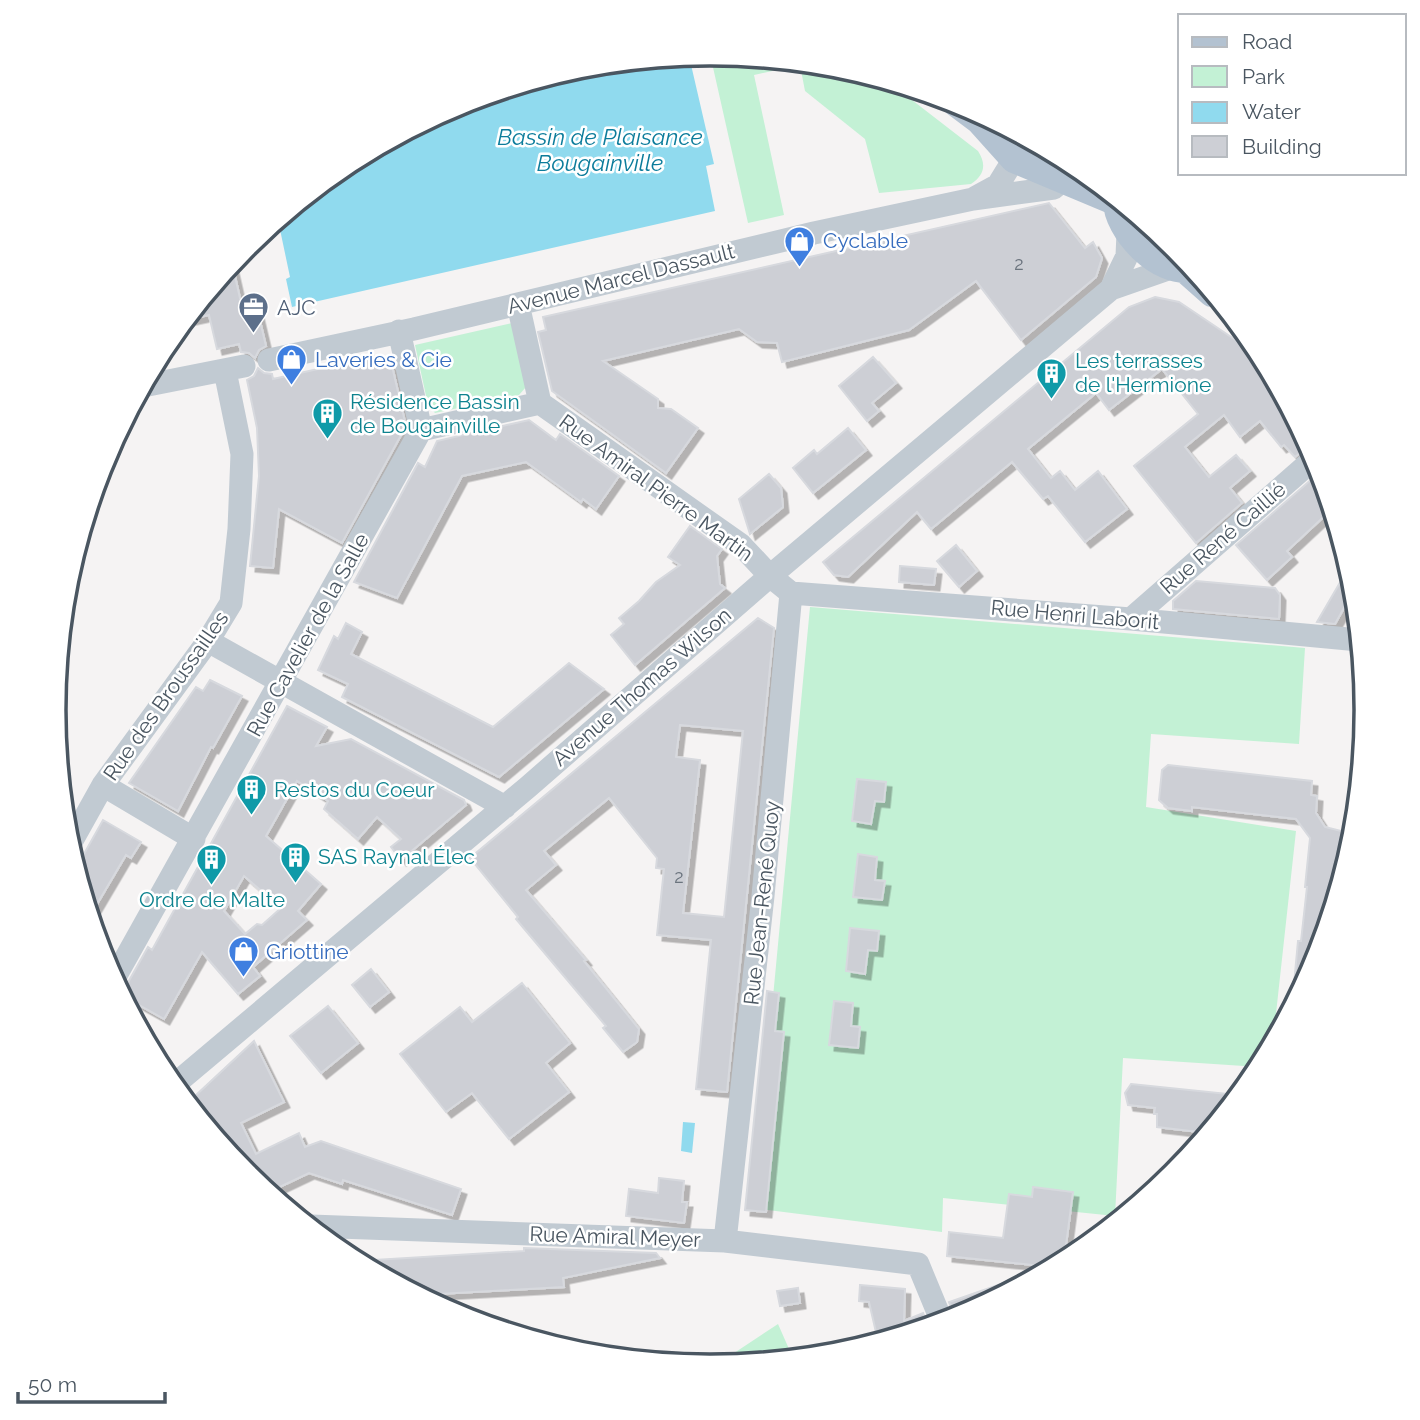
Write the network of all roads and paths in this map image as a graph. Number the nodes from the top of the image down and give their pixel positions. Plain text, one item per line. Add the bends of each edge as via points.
1 (988, 130) edge
2 (1035, 155) edge
3 (1014, 159) junction
4 (1061, 180) junction
5 (1091, 191) edge
6 (973, 199) junction
7 (1119, 214) edge
8 (1128, 233) junction
9 (1173, 263) edge
10 (1179, 270) edge
11 (1111, 289) junction
12 (518, 304) junction
13 (399, 331) junction
14 (269, 360) dead end
15 (156, 384) edge
16 (540, 403) junction
17 (421, 430) junction
18 (1306, 466) edge
19 (770, 576) junction
20 (791, 593) junction
21 (1131, 619) junction
22 (1349, 639) edge
23 (208, 641) junction
24 (282, 682) junction
25 (103, 785) junction
26 (505, 807) junction
27 (78, 830) edge
28 (194, 839) junction
29 (120, 968) edge
30 (182, 1078) edge
31 (326, 1227) edge
32 (725, 1241) junction
33 (938, 1312) edge

1 - 3 main road
2 - 3 street
3 - 4 main road
3 - 6 street, Avenue Marcel Dassault via 998,185
4 - 5 main road
4 - 6 street, Avenue Marcel Dassault via 1054,188
6 - 12 street, Avenue Marcel Dassault
7 - 8 main road
8 - 9 main road via 1142,248
8 - 11 street, Avenue Thomas Wilson via 1127,257
10 - 11 street, Avenue Thomas Wilson
11 - 19 street, Avenue Thomas Wilson
12 - 13 street, Avenue Marcel Dassault
12 - 16 street
13 - 14 street, Avenue Marcel Dassault
13 - 17 street
15 - 23 street, Rue des Broussailles via 235,369 242,454 239,529 231,603
16 - 17 street
16 - 19 street, Rue Amiral Pierre Martin via 741,545
17 - 24 street, Rue Cavelier de la Salle
18 - 21 street, Rue René Caillié
19 - 20 street
19 - 26 street, Avenue Thomas Wilson
20 - 21 street, Rue Henri Laborit
20 - 32 street, Rue Jean-René Quoy via 764,896
21 - 22 street, Rue Henri Laborit
23 - 24 street
23 - 25 street, Rue des Broussailles
24 - 26 street
24 - 28 street, Rue Cavelier de la Salle
25 - 27 street, Rue des Broussailles
25 - 28 street
26 - 30 street, Avenue Thomas Wilson
28 - 29 street, Rue Cavelier de la Salle
31 - 32 street, Rue Amiral Meyer
32 - 33 street, Rue Amiral Meyer via 918,1264

